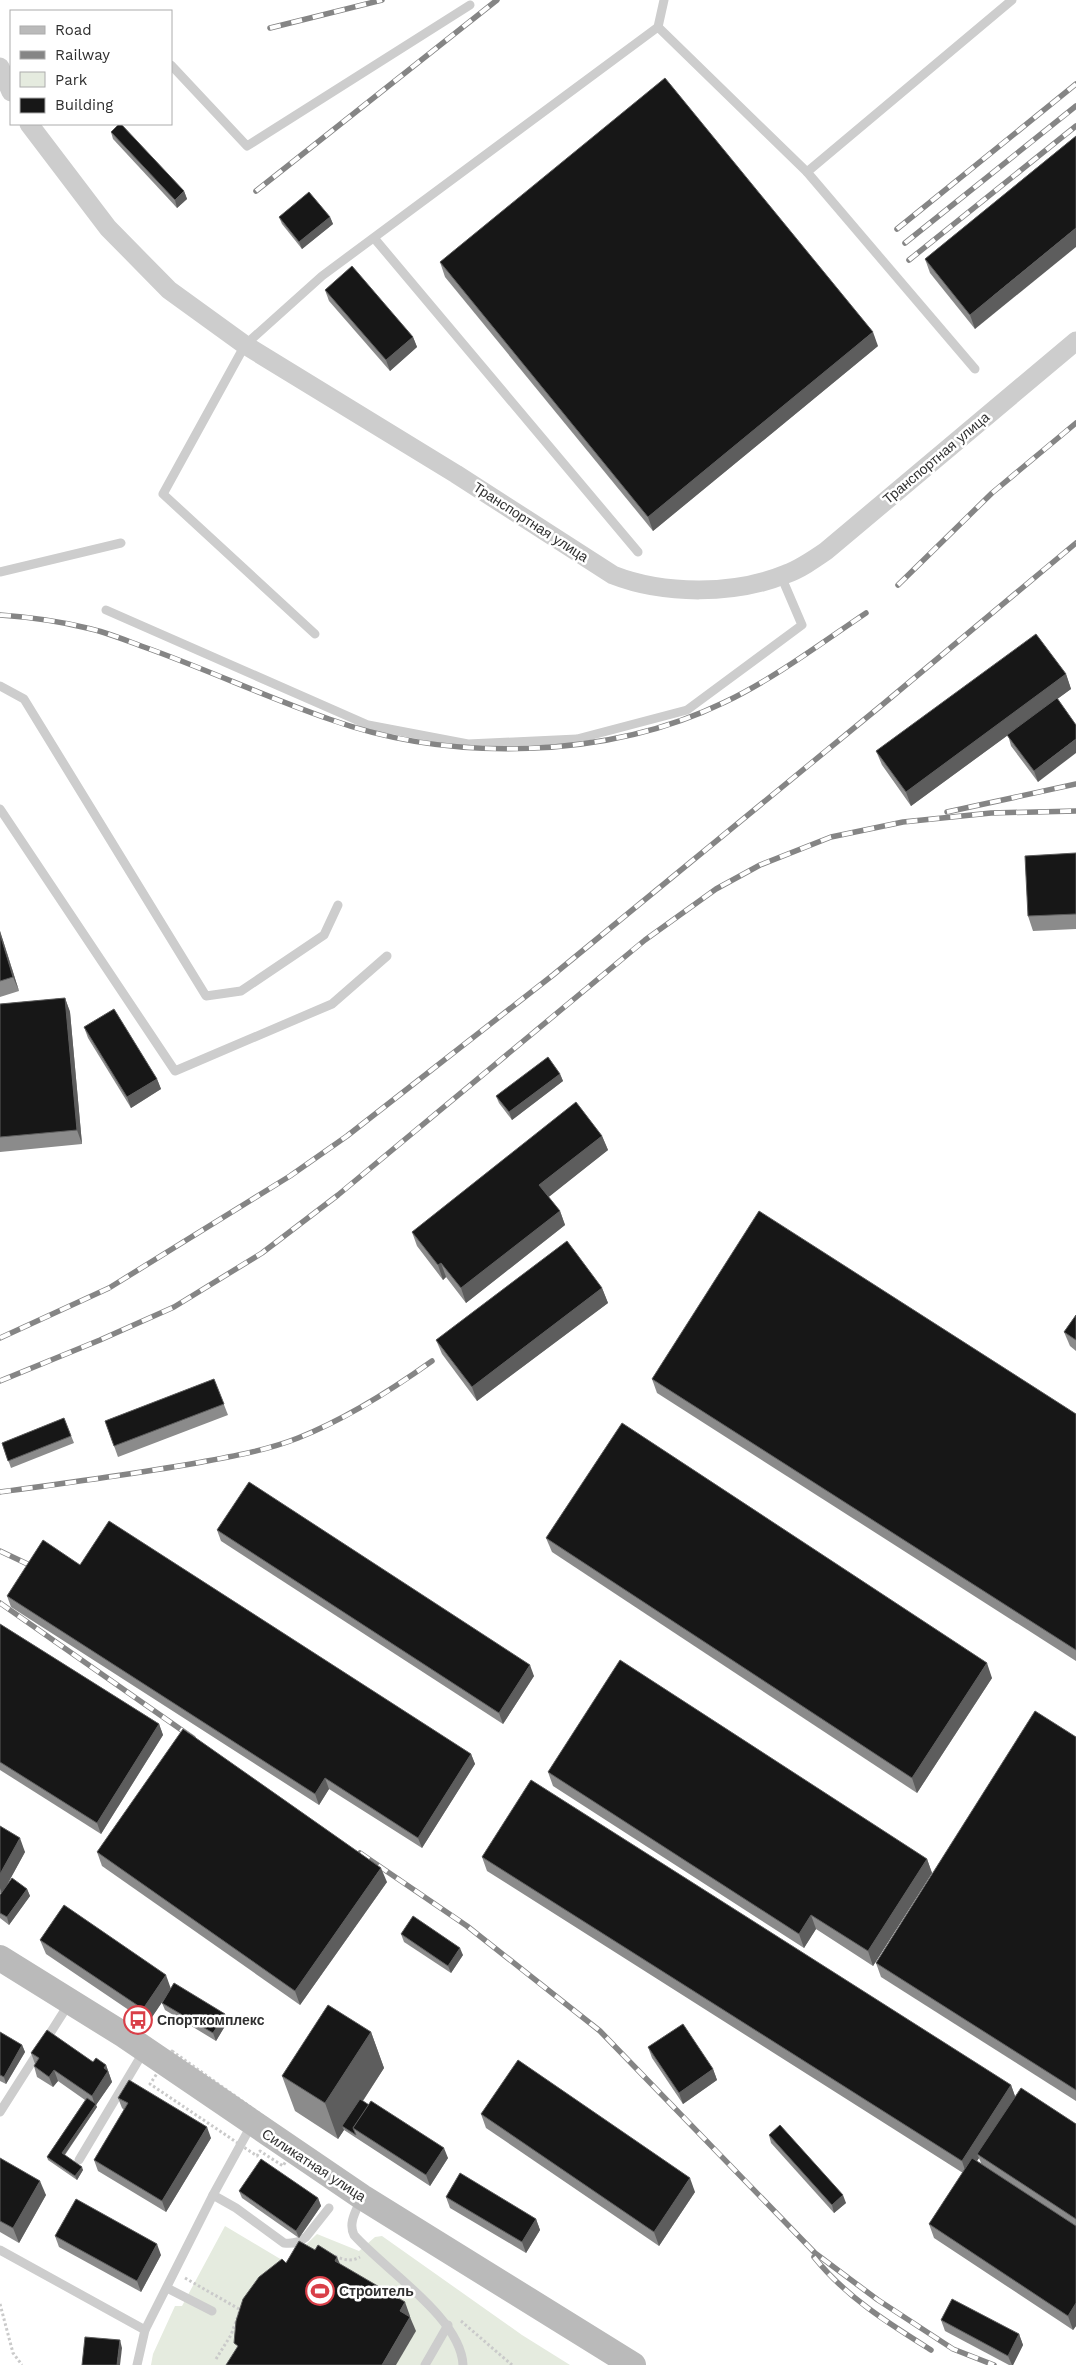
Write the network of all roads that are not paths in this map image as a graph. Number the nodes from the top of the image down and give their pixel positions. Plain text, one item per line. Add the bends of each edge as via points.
1 (664, 0) edge
2 (1012, 0) edge
3 (470, 5) dead end
4 (658, 27) junction
5 (172, 66) edge
6 (30, 125) edge
7 (807, 172) junction
8 (374, 238) junction
9 (1076, 341) edge
10 (245, 345) junction
11 (975, 369) dead end
12 (120, 543) dead end
13 (638, 552) dead end
14 (0, 572) edge
15 (781, 576) junction
16 (106, 610) dead end
17 (315, 634) dead end
18 (0, 686) edge
19 (0, 809) edge
20 (338, 905) dead end
21 (387, 956) dead end
22 (0, 1958) edge
23 (70, 2002) junction
24 (145, 2050) junction
25 (0, 2112) edge
26 (252, 2124) junction
27 (79, 2160) dead end
28 (213, 2195) junction
29 (362, 2197) junction
30 (329, 2208) dead end
31 (0, 2250) edge
32 (167, 2288) junction
33 (212, 2311) dead end
34 (448, 2325) junction
35 (145, 2330) junction
36 (137, 2365) edge
37 (425, 2365) edge
38 (463, 2365) edge
39 (634, 2365) edge

1 - 4 lane
2 - 7 lane
3 - 5 lane via 247,146
4 - 7 lane
4 - 8 lane
6 - 10 street, Транспортная улица via 108,228 169,290
7 - 11 lane
8 - 10 lane via 322,276
8 - 13 lane
9 - 15 street, Транспортная улица via 826,551
10 - 15 street, Транспортная улица via 613,575 637,584 686,590 745,585
10 - 17 lane via 163,494
12 - 14 lane
15 - 16 lane via 802,625 687,710 567,740 468,744 368,725
18 - 20 lane via 24,699 206,996 241,991 324,935
19 - 21 lane via 175,1071 332,1004
22 - 23 street, Силикатная улица
23 - 24 street, Силикатная улица
23 - 25 lane
24 - 26 street, Силикатная улица
24 - 27 lane
26 - 28 lane
26 - 29 street, Силикатная улица
28 - 30 lane via 284,2243 301,2241
28 - 32 lane
29 - 34 lane via 351,2228 354,2235
29 - 39 street, Силикатная улица
31 - 35 lane
32 - 33 lane
32 - 35 lane
34 - 37 lane
34 - 38 lane via 458,2342
35 - 36 lane

